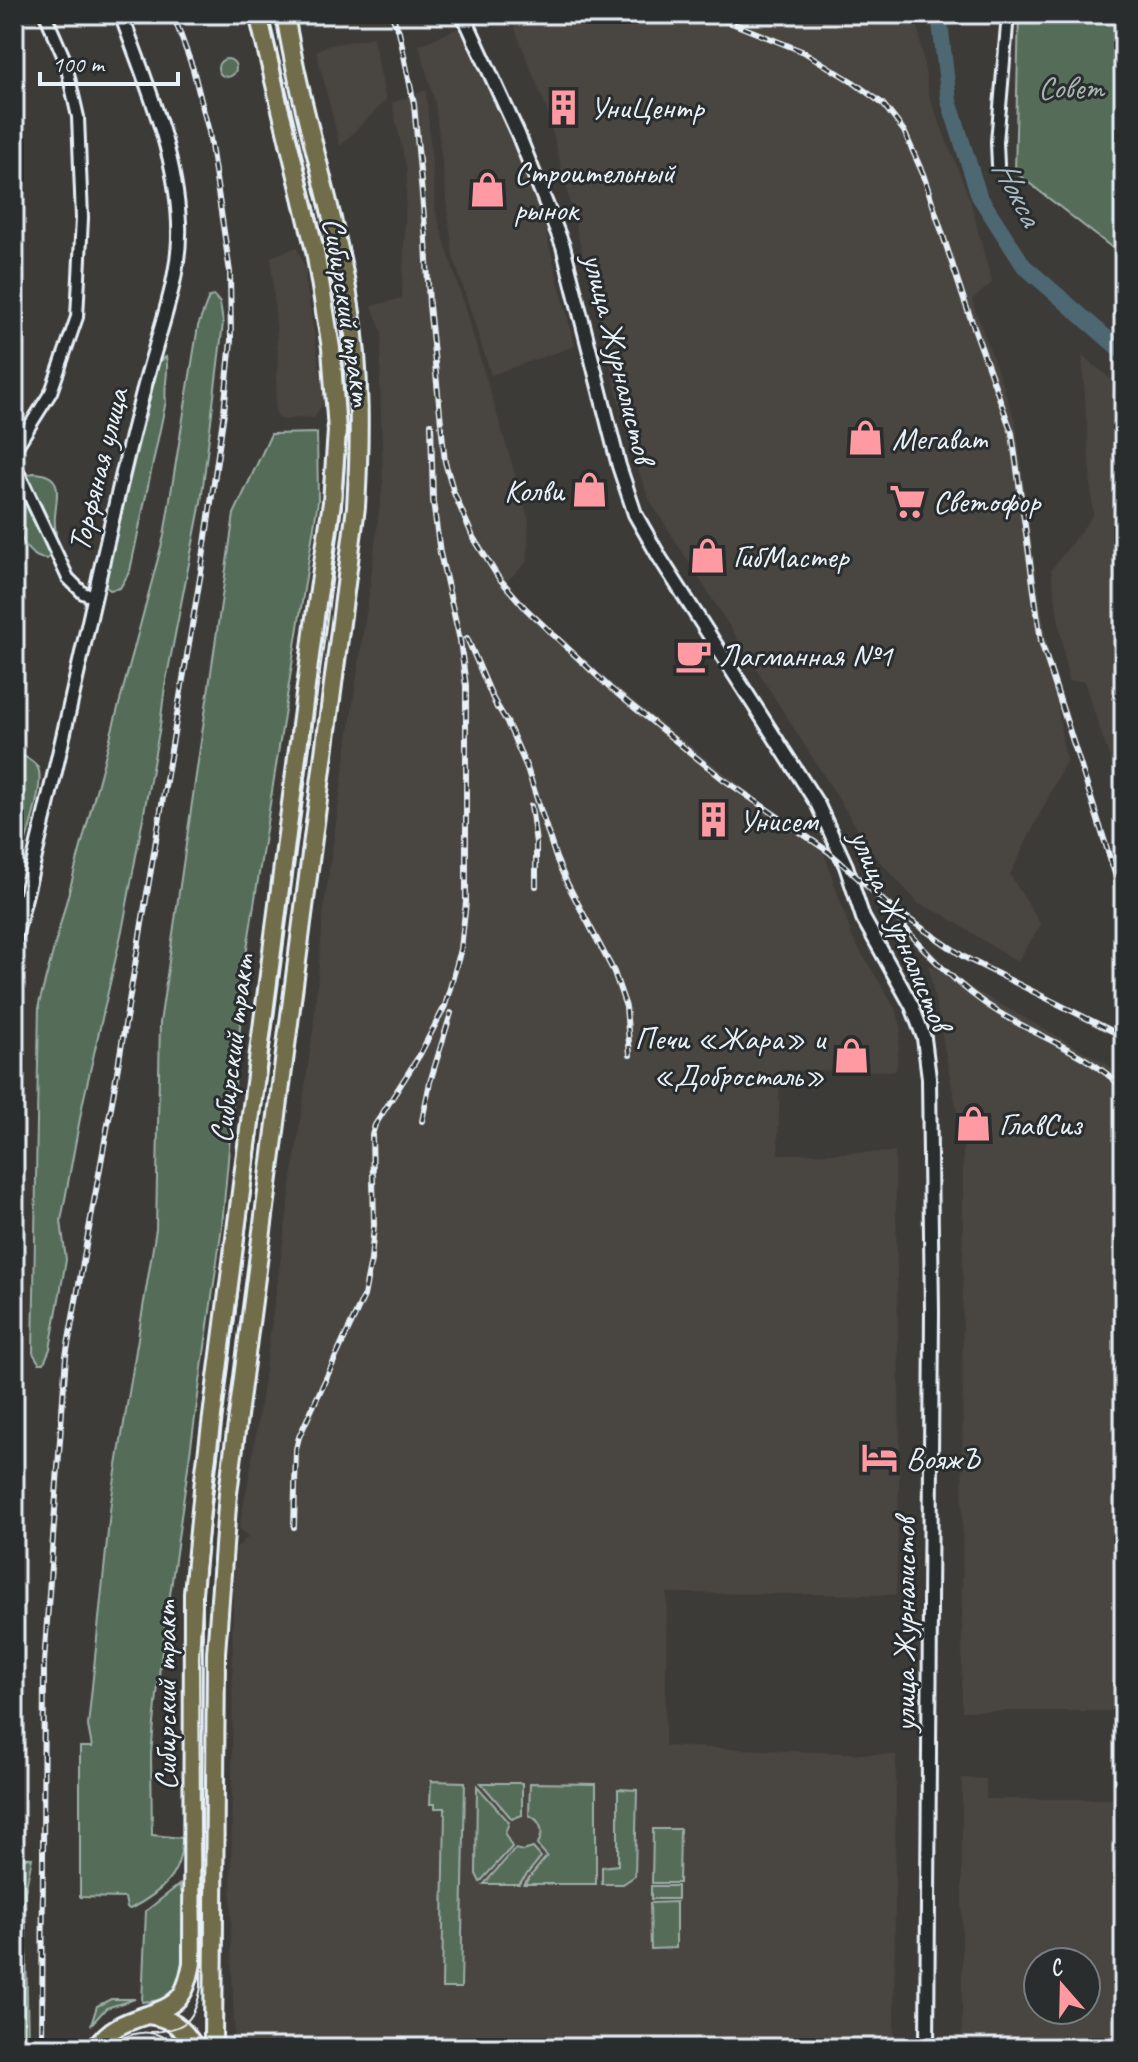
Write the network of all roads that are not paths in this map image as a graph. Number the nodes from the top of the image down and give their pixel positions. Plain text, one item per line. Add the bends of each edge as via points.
1 (45, 14) edge
2 (121, 14) edge
3 (258, 14) edge
4 (285, 14) edge
5 (463, 14) edge
6 (1008, 14) edge
7 (998, 165) dead end
8 (14, 451) edge
9 (14, 463) edge
10 (93, 597) junction
11 (14, 941) edge
12 (142, 2015) junction
13 (96, 2048) edge
14 (195, 2048) edge
15 (213, 2048) edge
16 (927, 2048) edge

1 - 8 street via 65,60 78,117 82,218 77,317 51,392
2 - 10 street, Торфяная улица via 167,153 179,236 170,295
3 - 12 main road, Сибирский тракт via 315,251 331,348 337,431 194,1578 192,1963 182,1994
4 - 15 main road, Сибирский тракт via 350,306 360,453 228,1493 216,1653
5 - 16 street, улица Журналистов via 563,246 635,514 818,805 863,918 924,1038 930,1090 932,1298
6 - 7 street
9 - 10 street via 68,578
10 - 11 street, Торфяная улица via 69,720
12 - 13 main road, Сибирский тракт via 120,2024
12 - 14 main road via 176,2024

